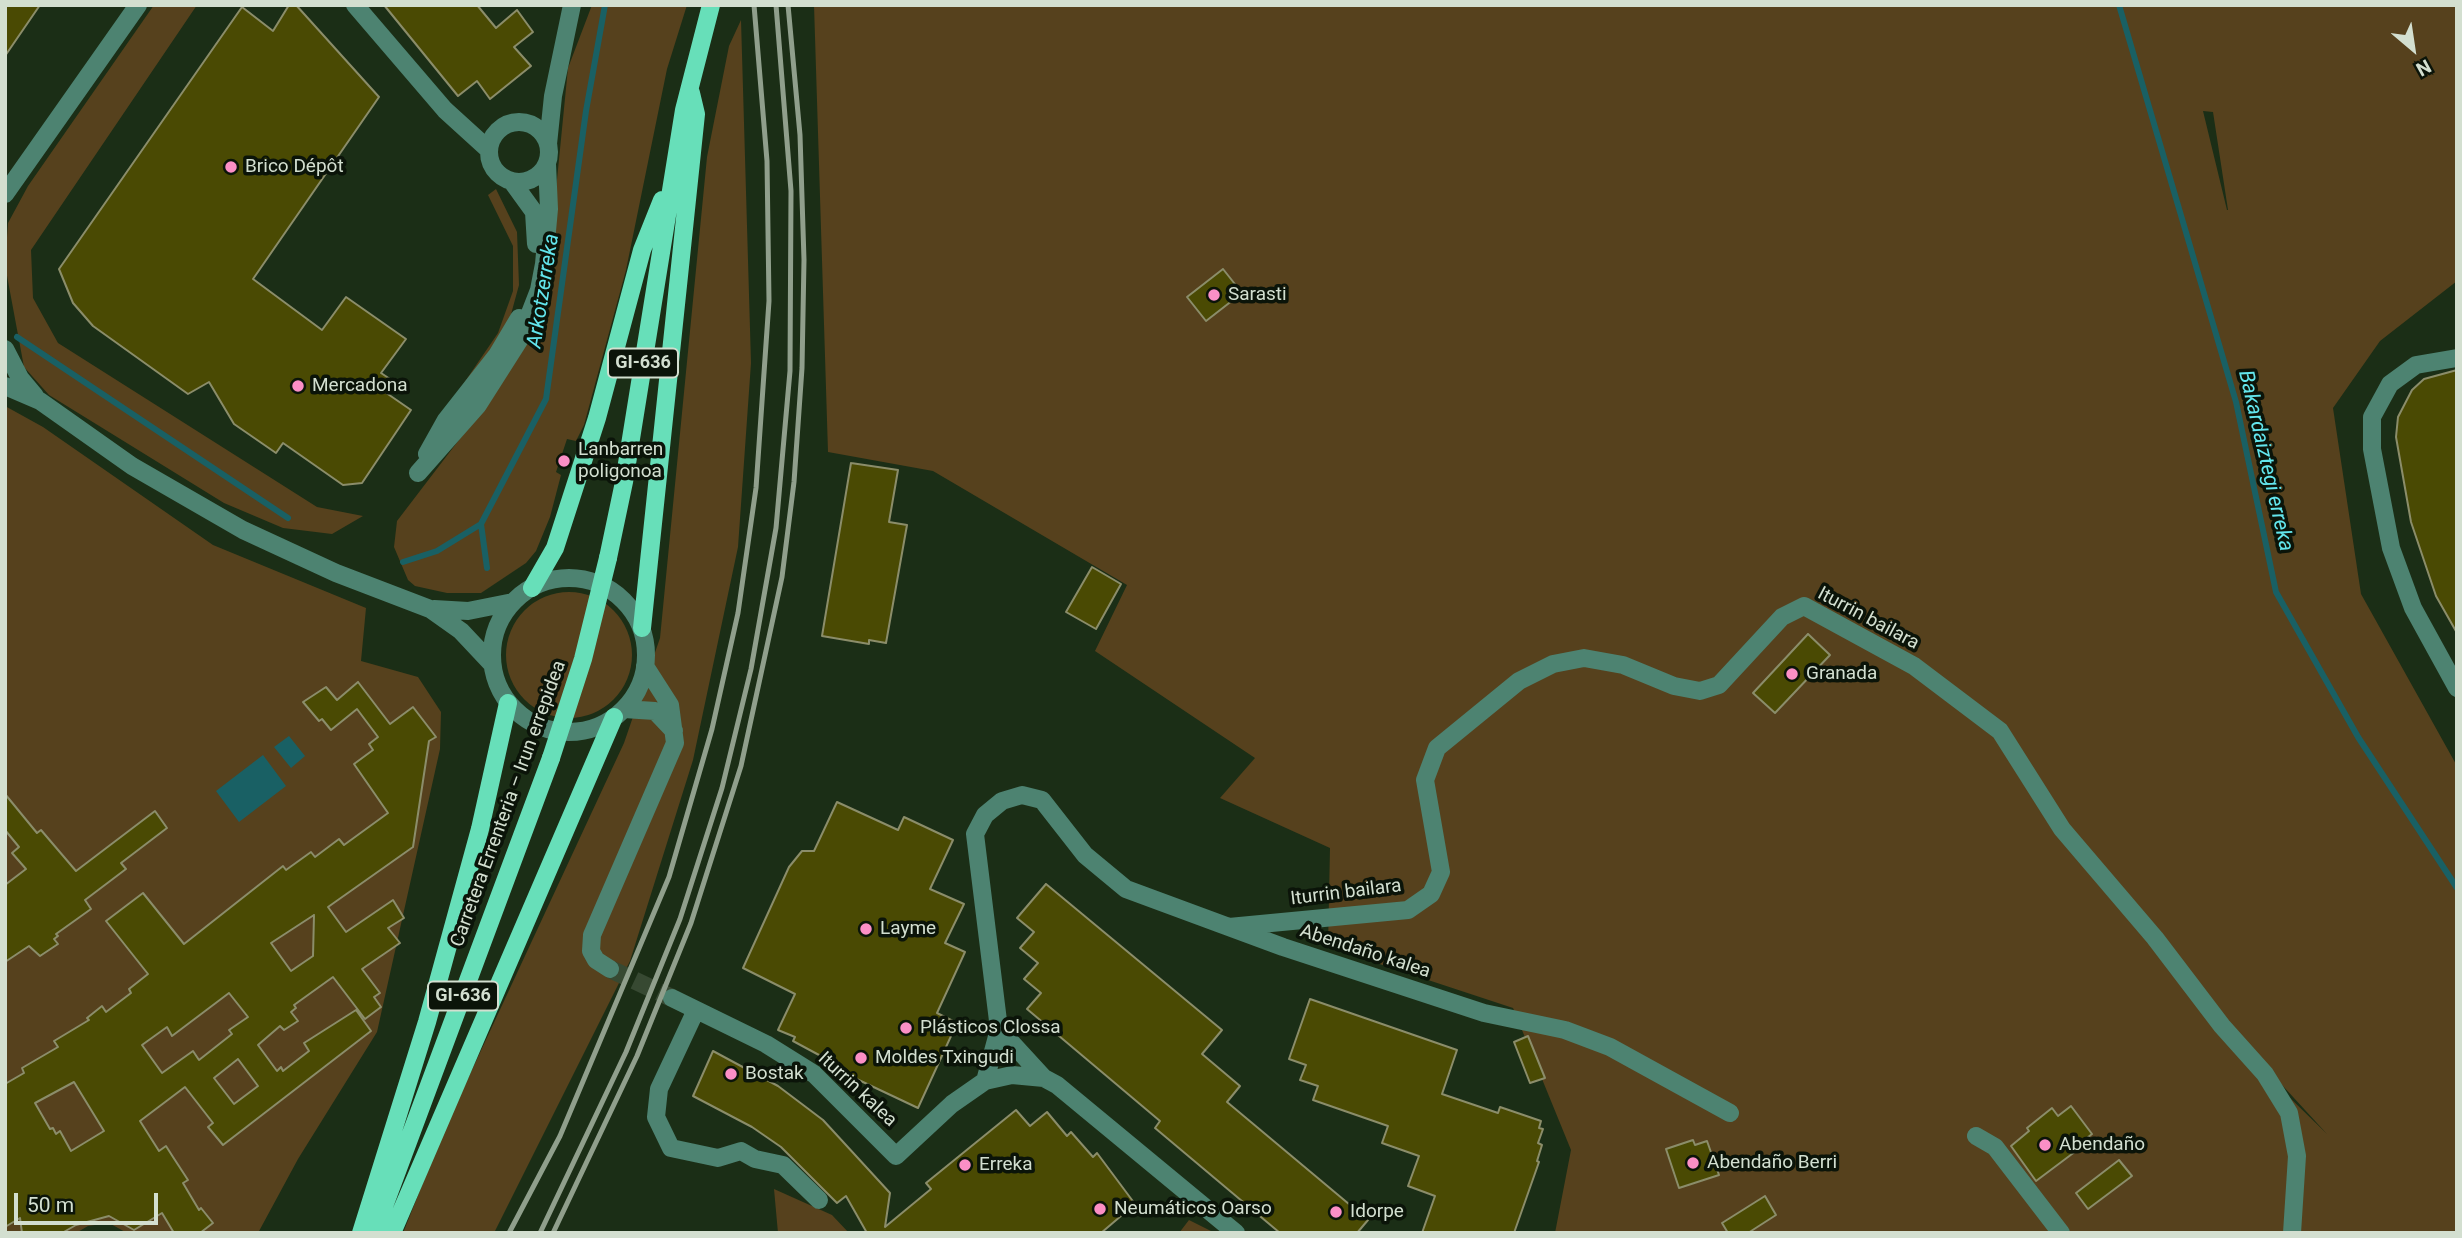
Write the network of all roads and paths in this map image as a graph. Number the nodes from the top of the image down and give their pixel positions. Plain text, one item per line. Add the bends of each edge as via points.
1 (138, 5) edge
2 (355, 5) edge
3 (572, 5) edge
4 (710, 5) edge
5 (689, 86) junction
6 (548, 144) junction
7 (489, 150) junction
8 (547, 164) junction
9 (675, 167) junction
10 (513, 183) junction
11 (5, 194) edge
12 (5, 349) edge
13 (2457, 358) edge
14 (502, 372) junction
15 (5, 386) edge
16 (40, 401) junction
17 (446, 421) junction
18 (532, 589) junction
19 (513, 602) junction
20 (430, 609) junction
21 (642, 628) junction
22 (492, 664) junction
23 (645, 666) junction
24 (2457, 688) edge
25 (508, 703) junction
26 (619, 713) junction
27 (675, 733) junction
28 (1229, 927) junction
29 (610, 969) tunnel mouth
30 (672, 998) tunnel mouth
31 (696, 1010) junction
32 (999, 1030) junction
33 (1044, 1078) junction
34 (985, 1082) junction
35 (1730, 1113) dead end
36 (1976, 1136) dead end
37 (819, 1200) dead end
38 (360, 1233) edge
39 (374, 1233) edge
40 (392, 1233) edge
41 (1236, 1233) edge
42 (2061, 1233) edge
43 (2292, 1233) edge

1 - 11 street
2 - 7 street via 445,110
3 - 6 street
4 - 5 main road, Carretera Errenteria – Irun errepidea / GI-636
5 - 9 main road, Carretera Errenteria – Irun errepidea / GI-636
5 - 21 main road via 696,114
6 - 7 street via 537,128 518,122 499,128
6 - 8 street
7 - 10 street via 496,173
8 - 10 street via 533,179
8 - 14 street via 548,239 539,290
9 - 18 main road via 642,250 597,418 555,548
9 - 39 main road, Carretera Errenteria – Irun errepidea / GI-636, bridge via 624,482 583,659 551,758
10 - 17 street via 530,203 536,221 536,253 527,295 497,355
12 - 16 street via 20,378
13 - 24 street via 2416,365 2390,384 2372,417 2372,449 2391,548 2413,607
14 - 17 street
14 - 17 street via 418,473
15 - 16 street
16 - 20 street via 132,466 243,530
18 - 19 street
18 - 21 street via 566,578 593,582 618,594
19 - 20 street via 468,611
19 - 22 street via 495,631
20 - 22 street via 461,631
21 - 23 street
22 - 25 street
23 - 26 street via 641,682
23 - 27 street via 670,705
25 - 26 street via 528,720 560,731 594,727
25 - 38 main road via 480,829 427,1022
26 - 27 street via 655,711
26 - 40 main road
27 - 29 street via 675,743 592,935 591,951
28 - 32 street, Abendaño kalea via 1126,889 1085,855 1042,800 1022,794 1002,801 985,815 975,834
28 - 35 street, Abendaño kalea via 1484,1013 1564,1030 1610,1047
28 - 43 street, Iturrin bailara via 1408,910 1431,894 1441,872 1425,780 1437,748 1519,681 1553,664 1584,657 1700,691 1719,685 1782,617 1804,606 1914,666 2000,731 2062,829 2265,1074 2289,1113 2297,1156
30 - 31 street, Iturrin kalea
31 - 34 street, Iturrin kalea via 814,1074 896,1156 952,1104
31 - 37 street via 659,1089 656,1117 671,1148 718,1158 741,1151 783,1165
32 - 33 street
32 - 34 street
33 - 34 street, Iturrin kalea via 1012,1075
33 - 41 street
36 - 42 street via 1995,1147

